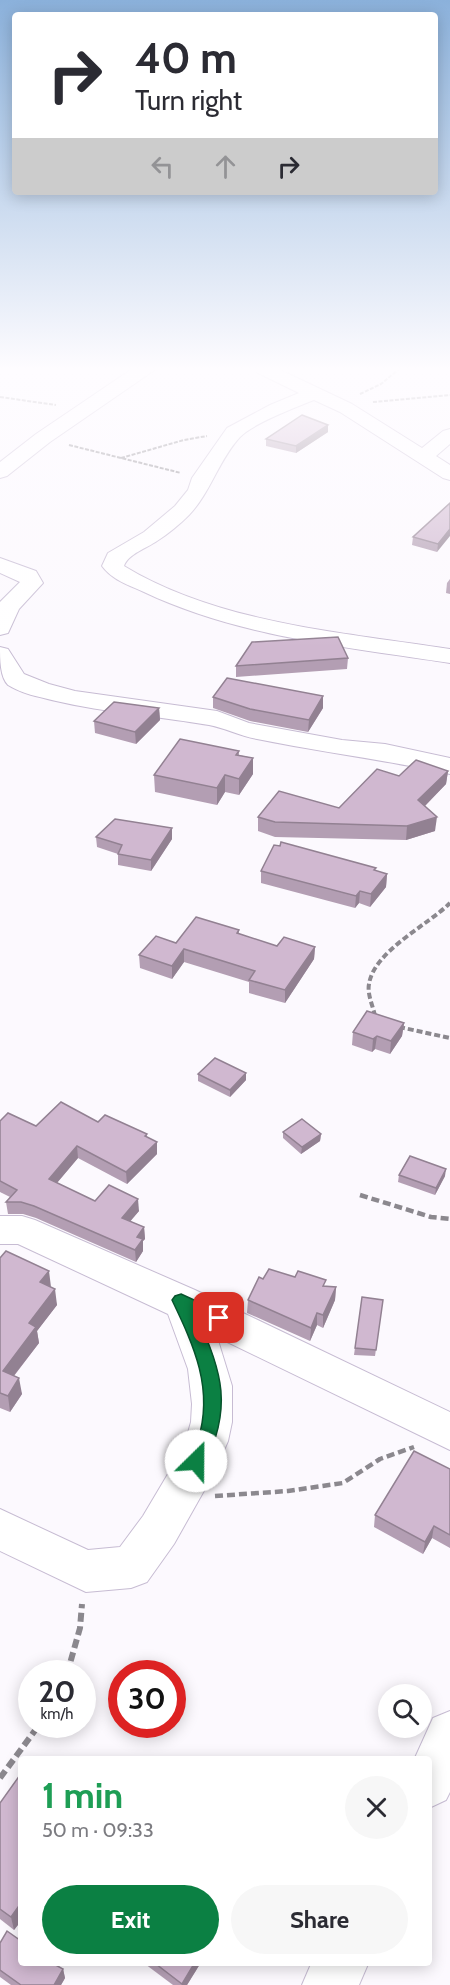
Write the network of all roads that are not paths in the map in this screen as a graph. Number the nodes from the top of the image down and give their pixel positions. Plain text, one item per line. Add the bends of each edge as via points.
1 (13, 462) edge
2 (213, 462) edge
3 (431, 462) edge
4 (0, 472) edge
5 (450, 474) edge
6 (0, 565) edge
7 (0, 628) edge
8 (0, 654) edge
9 (450, 657) edge
10 (450, 766) edge
11 (0, 1230) edge
12 (181, 1300) junction
13 (436, 1438) edge
14 (0, 1529) edge
15 (450, 1735) edge
16 (432, 1776) edge
17 (340, 1966) edge
18 (329, 1985) edge

1 - 4 street
2 - 9 street via 198,491 182,510 116,558 113,566 117,570 157,591 219,613 337,639
3 - 5 street
6 - 7 street via 28,576 32,583 8,607
8 - 10 street via 15,679 41,690 217,719 243,729
11 - 12 street via 22,1230
12 - 13 street via 297,1354
12 - 14 street via 203,1348 212,1379 213,1403 207,1442 151,1545 130,1567 86,1571
15 - 16 street
17 - 18 street

